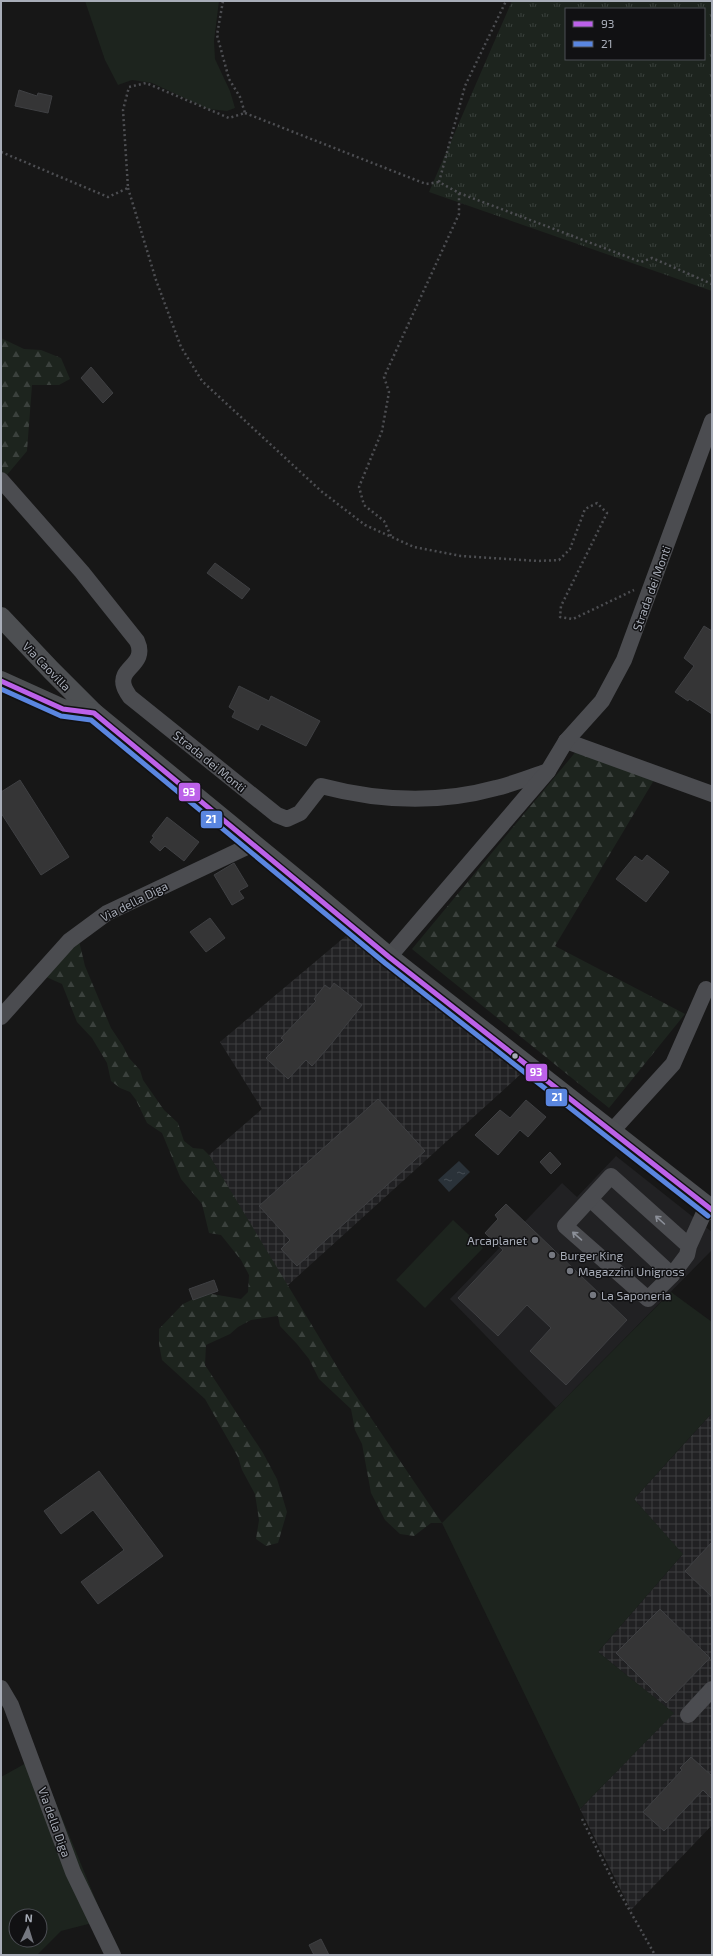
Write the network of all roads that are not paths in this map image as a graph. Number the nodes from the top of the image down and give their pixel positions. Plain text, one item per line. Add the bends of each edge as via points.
1 (712, 421) edge
2 (1, 480) edge
3 (1, 617) edge
4 (1, 681) edge
5 (94, 713) junction
6 (566, 741) junction
7 (548, 771) junction
8 (712, 794) edge
9 (253, 844) junction
10 (389, 957) junction
11 (706, 989) dead end
12 (1, 1017) edge
13 (612, 1131) junction
14 (590, 1199) junction
15 (710, 1208) edge
16 (689, 1246) junction
17 (672, 1275) junction
18 (1, 1688) edge
19 (712, 1689) edge
20 (688, 1715) dead end
21 (113, 1955) edge

1 - 6 street, Strada dei Monti via 624,660 602,701
2 - 7 street, Strada dei Monti via 82,572 137,642 141,650 138,658 124,676 123,686 130,697 278,815 287,819 300,813 321,786 363,796 400,800 447,797 495,789
3 - 5 main road, Via Caovilla
4 - 5 main road via 63,709
5 - 9 main road, Via Caovilla
6 - 7 street, Strada dei Monti
6 - 8 street
7 - 10 street, Strada dei Monti
9 - 10 main road, Via Caovilla
9 - 12 street, Via della Diga via 107,913 68,941
10 - 13 main road, Via Caovilla
11 - 13 street via 673,1064
13 - 15 main road, Via Caovilla
16 -> 14 street via 611,1176
14 - 17 street
17 -> 14 street via 648,1299 565,1226
15 - 16 street
16 - 17 street via 687,1254
18 - 21 street, Via della Diga via 11,1705 73,1872
19 - 20 street

